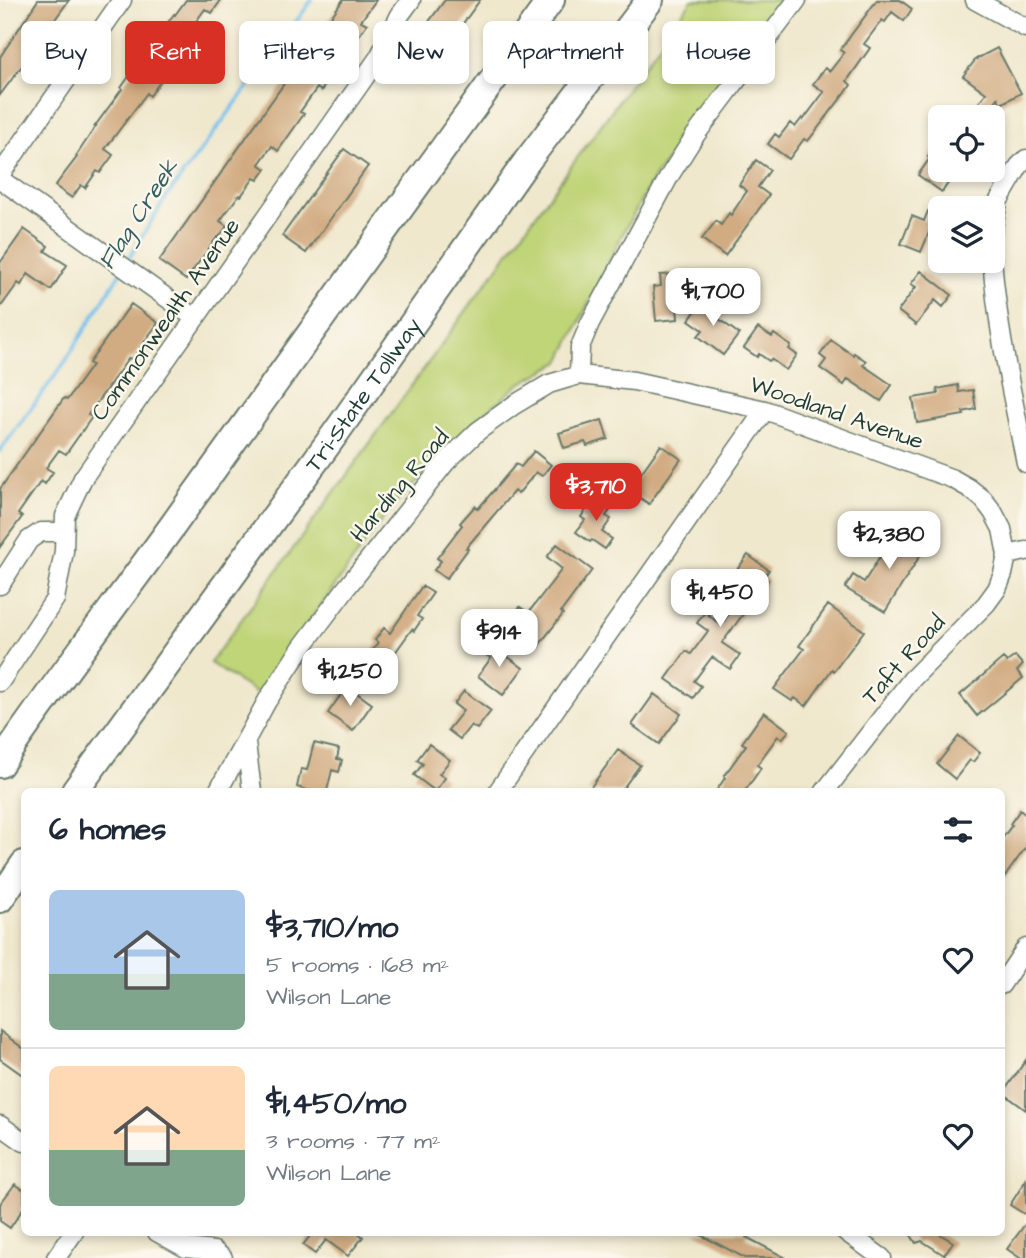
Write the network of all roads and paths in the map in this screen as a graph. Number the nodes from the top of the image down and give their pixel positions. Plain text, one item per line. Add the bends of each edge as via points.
1 (122, 0) edge
2 (411, 0) edge
3 (551, 0) edge
4 (650, 0) edge
5 (797, 0) edge
6 (975, 0) edge
7 (1026, 28) edge
8 (1026, 159) edge
9 (0, 177) edge
10 (1002, 196) edge
11 (993, 273) edge
12 (195, 318) junction
13 (579, 375) junction
14 (765, 410) junction
15 (1026, 463) edge
16 (64, 532) junction
17 (1026, 551) edge
18 (1007, 555) junction
19 (0, 585) edge
20 (6, 660) edge
21 (0, 682) edge
22 (246, 743) junction
23 (0, 764) edge
24 (77, 788) edge
25 (220, 788) edge
26 (253, 788) edge
27 (500, 788) edge
28 (827, 788) edge
29 (21, 868) edge
30 (0, 899) edge
31 (1026, 948) edge
32 (1005, 979) edge
33 (0, 1125) edge
34 (21, 1140) edge
35 (71, 1236) edge
36 (165, 1236) edge
37 (852, 1236) edge
38 (185, 1246) edge
39 (55, 1258) edge
40 (223, 1258) edge
41 (882, 1258) edge

1 - 9 street
2 - 12 street, Commonwealth Avenue via 379,57
3 - 23 highway
4 - 24 highway, Tri-State Tollway via 527,161
5 - 13 street via 670,175 590,323 580,347
6 - 7 street
8 - 10 street
9 - 12 street
11 - 15 street
12 - 16 street, Commonwealth Avenue via 83,478 65,516
13 - 14 street, Woodland Avenue via 634,381
13 - 22 street, Harding Road via 548,384 514,405 446,462 302,647
14 - 18 street, Woodland Avenue via 969,488 993,512 1002,528
14 - 27 street
16 - 19 street via 41,532 29,541
16 - 20 street, Commonwealth Avenue via 55,599
17 - 18 street
18 - 28 street, Taft Road via 997,589 986,604 912,679
20 - 21 street, Commonwealth Avenue
22 - 25 street, Harding Road
22 - 26 street
29 - 30 highway
31 - 32 street
33 - 34 street
35 - 39 street
36 - 38 street
37 - 41 street
38 - 40 street via 214,1251

